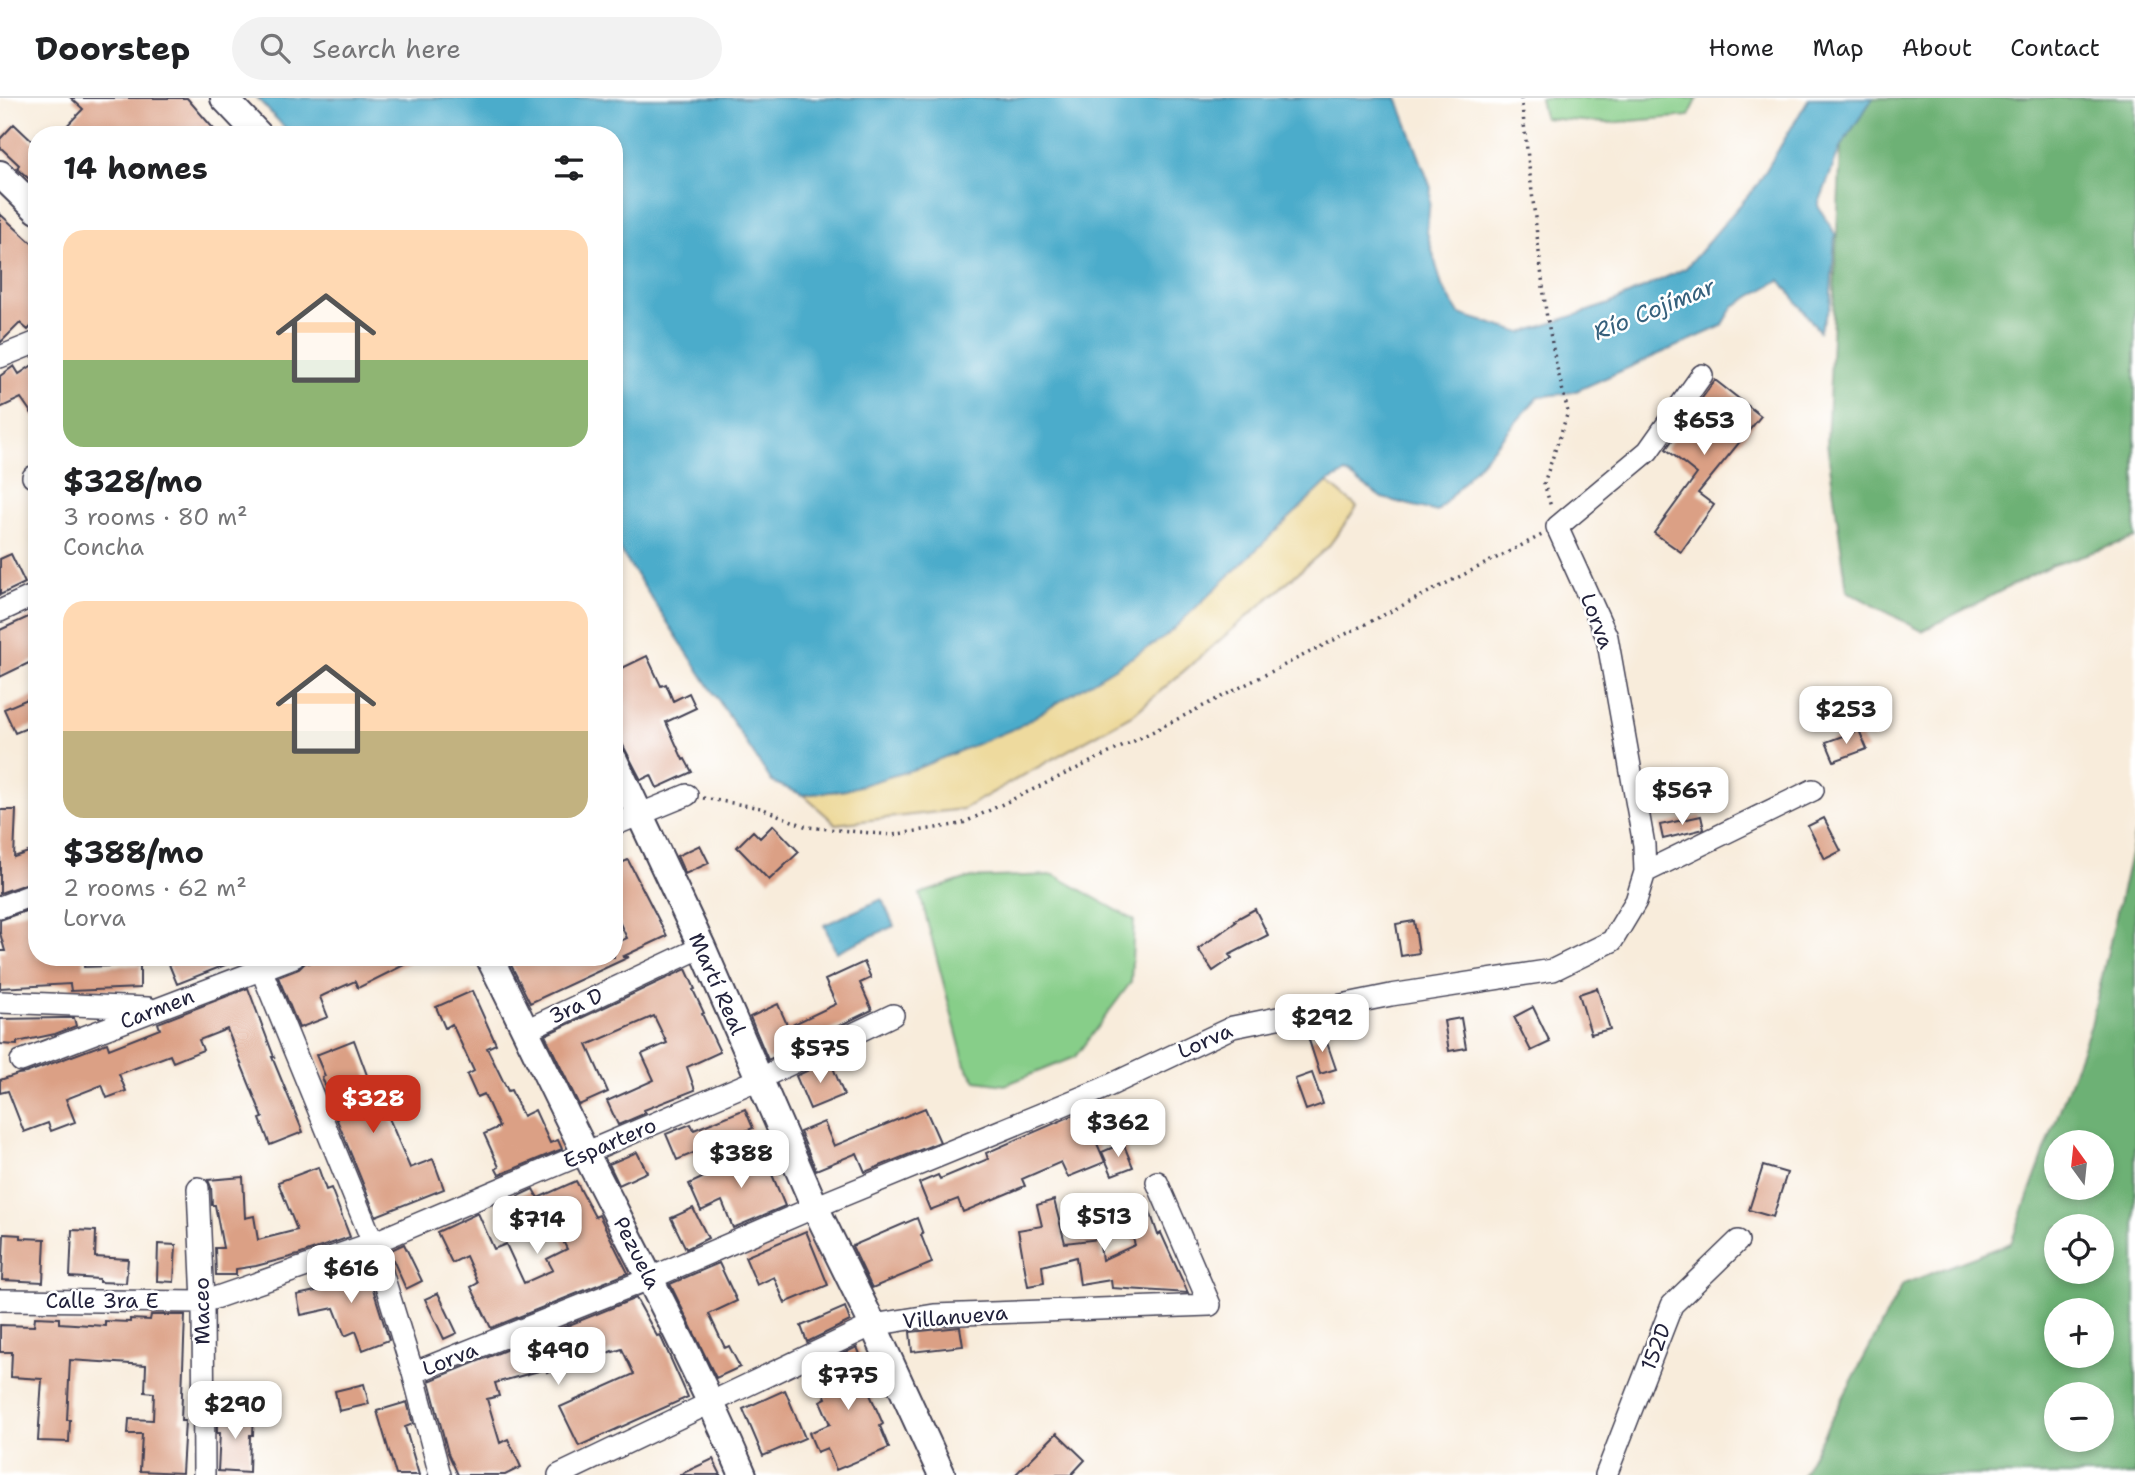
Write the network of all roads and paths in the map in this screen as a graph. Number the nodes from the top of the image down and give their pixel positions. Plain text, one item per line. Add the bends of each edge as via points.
1 (224, 98) edge
2 (1521, 98) edge
3 (250, 126) edge
4 (0, 174) edge
5 (28, 201) edge
6 (28, 346) edge
7 (0, 357) edge
8 (1702, 375) dead end
9 (1557, 527) junction
10 (28, 598) edge
11 (0, 611) edge
12 (623, 779) edge
13 (1813, 790) dead end
14 (687, 795) joint
15 (640, 814) junction
16 (623, 821) edge
17 (1644, 872) junction
18 (28, 896) edge
19 (0, 907) edge
20 (702, 947) junction
21 (254, 966) edge
22 (260, 966) edge
23 (494, 966) edge
24 (0, 1002) edge
25 (157, 1009) junction
26 (893, 1015) dead end
27 (526, 1030) junction
28 (21, 1061) dead end
29 (759, 1079) junction
30 (586, 1153) junction
31 (1157, 1182) dead end
32 (198, 1188) dead end
33 (815, 1207) junction
34 (1738, 1241) dead end
35 (373, 1243) junction
36 (651, 1278) junction
37 (0, 1300) edge
38 (203, 1301) junction
39 (873, 1325) junction
40 (413, 1373) junction
41 (712, 1403) junction
42 (204, 1475) edge
43 (440, 1475) edge
44 (559, 1475) edge
45 (743, 1475) edge
46 (942, 1475) edge
47 (1606, 1475) edge

1 - 3 main road
2 - 9 path via 1546,313 1568,412 1544,483
4 - 5 main road
6 - 7 street
8 - 9 street via 1648,451
9 - 14 path via 961,824 892,835 807,827 761,808
9 - 17 street, Lorva via 1607,637 1644,845
10 - 11 street
12 - 15 main road, Martí Real
13 - 17 street
14 - 15 street
15 - 16 street
15 - 20 main road, Martí Real
17 - 33 street, Lorva via 1636,901 1612,941 1553,970 1391,995 1233,1027 1102,1089
18 - 19 street
20 - 27 street, 3ra D
20 - 29 main road, Martí Real
21 - 25 street, Carmen
22 - 35 street
23 - 27 main road, Pezuela
24 - 25 street
25 - 28 street, Carmen
26 - 29 street, Espartero
27 - 30 main road, Pezuela
29 - 30 street, Espartero
29 - 33 main road, Martí Real
30 - 35 street, Espartero
30 - 36 main road, Pezuela
31 - 39 street, Villanueva via 1210,1305 934,1315
32 - 38 street, Maceo
33 - 36 street, Lorva
33 - 39 main road, Martí Real
34 - 47 street, 152D via 1672,1305
35 - 38 street, Espartero
35 - 40 street
36 - 40 street, Lorva
36 - 41 main road, Pezuela
37 - 38 street, Calle 3ra E
38 - 42 street, Maceo
39 - 41 street, Villanueva
39 - 46 main road, Martí Real
40 - 43 street
41 - 44 street, Villanueva
41 - 45 main road, Pezuela

